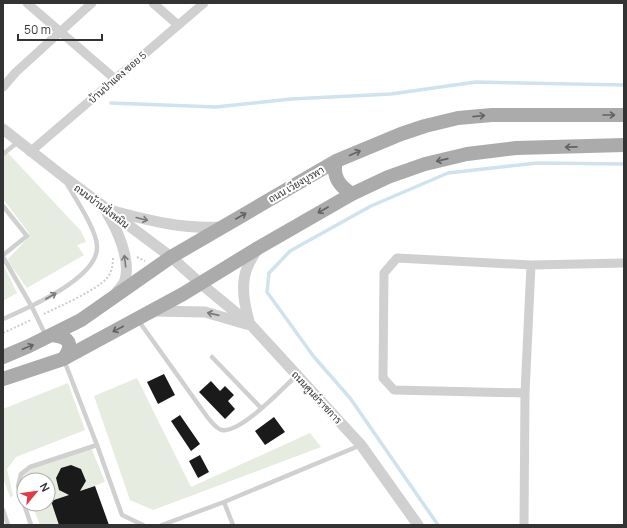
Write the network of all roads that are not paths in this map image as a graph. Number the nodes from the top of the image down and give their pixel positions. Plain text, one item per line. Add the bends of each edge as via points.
1 (27, 3) edge
2 (92, 3) edge
3 (153, 3) edge
4 (204, 3) edge
5 (178, 25) junction
6 (60, 32) junction
7 (115, 79) junction
8 (3, 87) edge
9 (624, 115) edge
10 (3, 129) edge
11 (18, 142) junction
12 (624, 145) edge
13 (30, 152) junction
14 (3, 154) edge
15 (336, 161) junction
16 (64, 177) junction
17 (352, 194) junction
18 (3, 206) edge
19 (104, 208) junction
20 (222, 227) junction
21 (258, 248) junction
22 (3, 256) edge
23 (171, 257) junction
24 (624, 263) edge
25 (531, 265) junction
26 (200, 283) junction
27 (114, 297) junction
28 (32, 306) junction
29 (152, 311) junction
30 (3, 319) edge
31 (137, 319) junction
32 (250, 325) junction
33 (50, 337) junction
34 (3, 357) edge
35 (212, 357) dead end
36 (63, 359) junction
37 (297, 376) junction
38 (3, 379) edge
39 (525, 393) junction
40 (261, 408) junction
41 (97, 445) junction
42 (361, 445) junction
43 (224, 502) junction
44 (3, 510) edge
45 (8, 525) edge
46 (31, 525) edge
47 (143, 525) edge
48 (162, 525) edge
49 (233, 525) edge
50 (418, 525) edge
51 (524, 525) edge

1 - 6 street
2 - 6 street
3 - 5 street
4 - 5 street, บ้านป่าแดง ซอย 5
5 - 7 street, บ้านป่าแดง ซอย 5
6 - 7 street
6 - 8 street
7 - 13 street, บ้านป่าแดง ซอย 5
15 -> 9 main road, ถนน เวียงบูรพา via 401,134 458,118 492,115
10 - 11 street, ถนนบ้านฝั่งหมิน
11 - 13 street, ถนนบ้านฝั่งหมิน
11 - 14 lane
12 -> 17 main road via 516,148 467,154 425,164
13 - 16 street, ถนนบ้านฝั่งหมิน
15 - 17 main road via 333,170 337,180
20 -> 15 main road, ถนน เวียงบูรพา
16 - 19 street, ถนนบ้านฝั่งหมิน
28 -> 16 lane via 73,282 92,264 98,248 93,229
17 -> 21 main road
18 - 22 lane via 27,236
19 -> 20 street via 172,226
19 - 23 street, ถนนบ้านฝั่งหมิน
27 -> 19 street via 125,280 126,266 124,250 114,224
20 - 23 main road, ถนน เวียงบูรพา
21 - 26 main road
21 - 32 street via 247,267 244,283
22 - 28 lane
23 - 26 street, ถนนบ้านฝั่งหมิน
23 - 27 main road, ถนน เวียงบูรพา
24 - 25 street
25 - 39 street
25 - 39 street via 397,258 384,273 383,378 394,390
26 - 29 main road
26 - 32 street, ถนนศูนย์ราชการ
27 - 33 main road, ถนน เวียงบูรพา via 81,320
28 - 30 lane
28 - 33 lane
29 - 31 main road
32 -> 29 street via 204,312
31 -> 36 main road
31 - 40 lane via 215,426 222,430 231,429
32 - 37 street, ถนนศูนย์ราชการ
34 -> 33 main road, ถนน เวียงบูรพา
33 - 36 main road via 61,336 69,342 70,348
35 - 40 lane
36 - 38 main road
36 - 41 lane
37 - 40 lane
37 - 42 street, ถนนศูนย์ราชการ
39 - 51 street
41 - 46 lane via 30,467 21,474 18,486
41 - 47 lane via 122,515
42 - 43 lane
42 - 50 street, ถนนศูนย์ราชการ
43 - 48 lane
43 - 49 lane
44 - 45 lane

